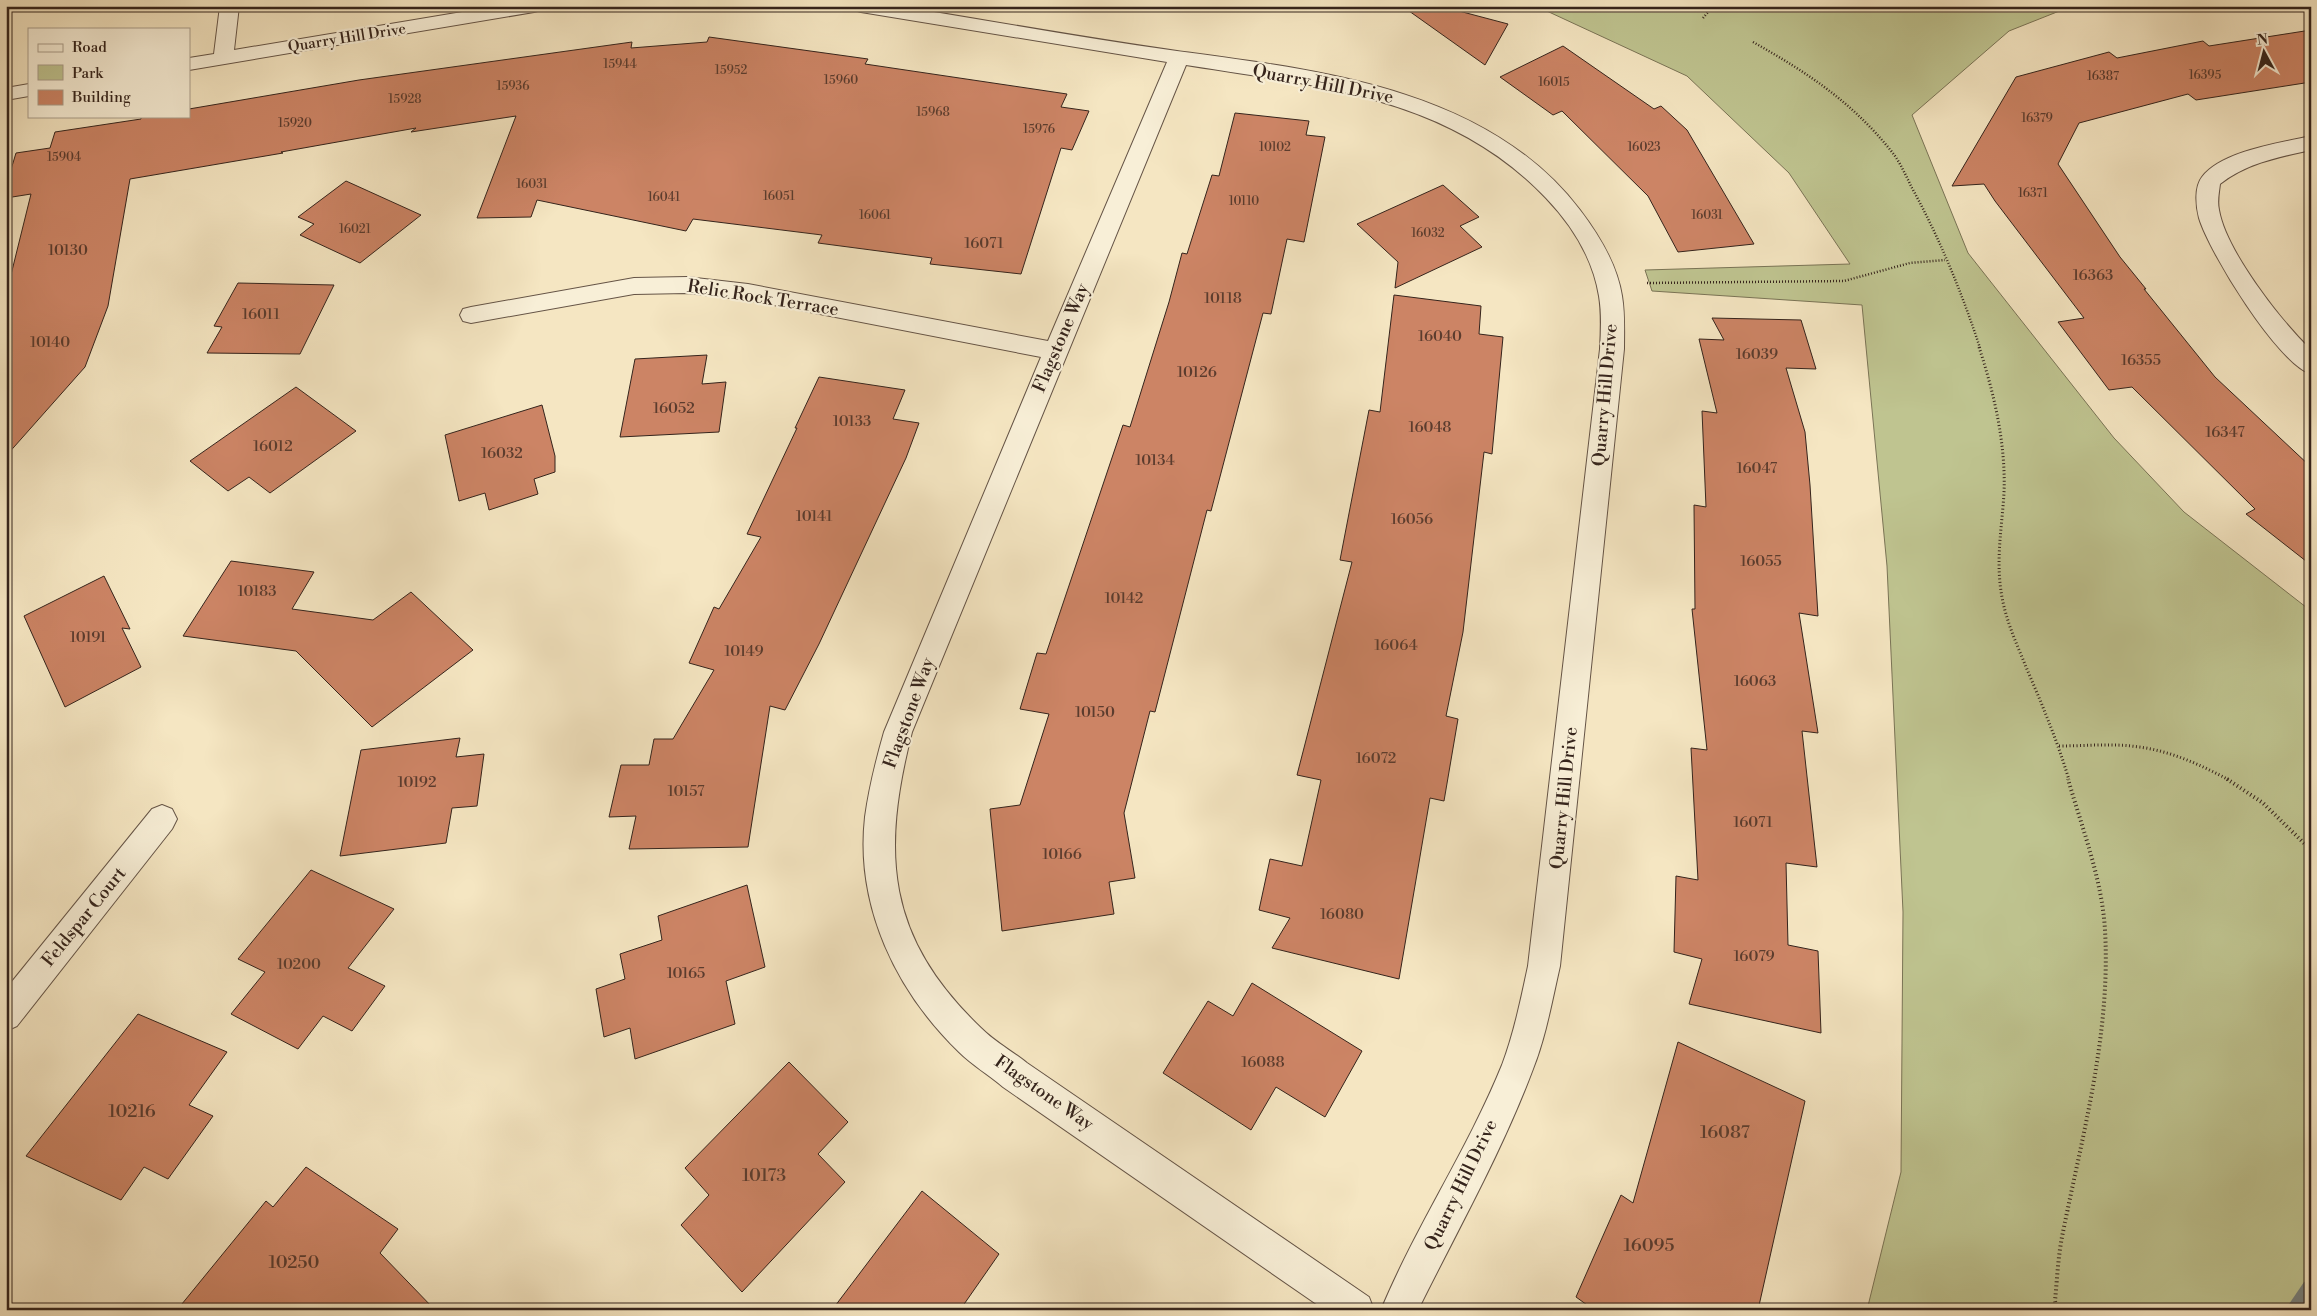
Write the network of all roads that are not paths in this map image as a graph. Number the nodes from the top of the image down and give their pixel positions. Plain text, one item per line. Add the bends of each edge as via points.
1 (230, 6) edge
2 (534, 6) edge
3 (861, 6) edge
4 (1179, 57) junction
5 (223, 58) junction
6 (190, 64) edge
7 (28, 90) edge
8 (6, 94) edge
9 (2311, 143) edge
10 (471, 315) dead end
11 (1055, 351) junction
12 (2311, 365) edge
13 (162, 819) dead end
14 (6, 1014) edge
15 (1356, 1310) edge
16 (1399, 1310) edge

1 - 5 street
2 - 5 street, Quarry Hill Drive
3 - 4 street, Quarry Hill Drive
4 - 11 street, Flagstone Way
4 - 16 street, Quarry Hill Drive via 1362,88 1456,120 1535,172 1557,196 1589,237 1610,290 1612,349 1544,966 1517,1068
5 - 6 street, Quarry Hill Drive
7 - 8 street
9 - 12 street via 2230,166 2210,182 2207,206 2211,223 2254,300 2289,344
10 - 11 street, Relic Rock Terrace via 614,289 687,285 748,292
11 - 15 street, Flagstone Way via 888,762 880,807 878,856 880,881 895,938 924,989 971,1041
13 - 14 street, Feldspar Court

